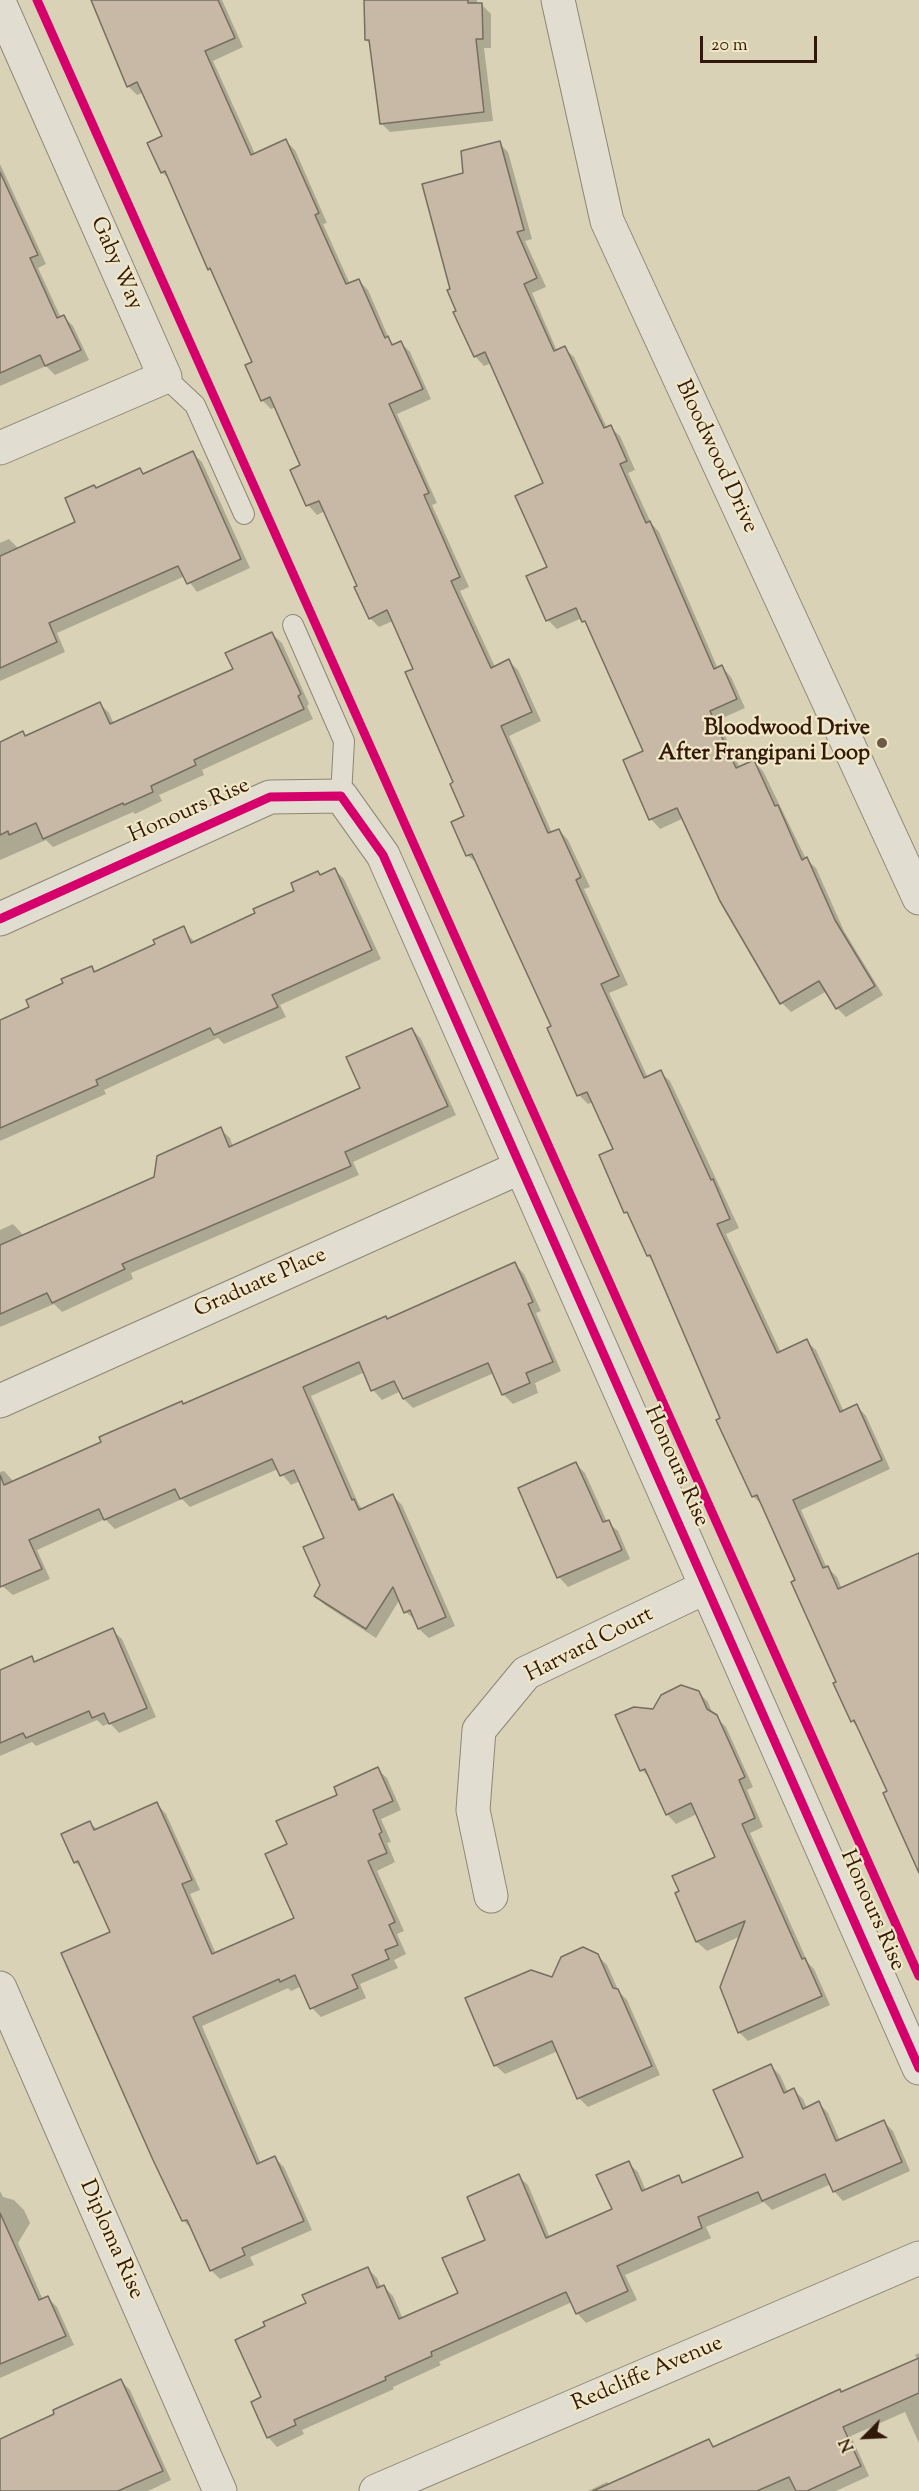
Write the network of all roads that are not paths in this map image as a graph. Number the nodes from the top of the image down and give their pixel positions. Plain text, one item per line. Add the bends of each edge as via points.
1 (558, 0) edge
2 (0, 4) edge
3 (165, 377) junction
4 (0, 448) edge
5 (244, 514) dead end
6 (293, 625) dead end
7 (341, 796) junction
8 (919, 898) edge
9 (0, 919) edge
10 (521, 1167) junction
11 (0, 1401) edge
12 (706, 1587) junction
13 (491, 1896) dead end
14 (0, 1988) edge
15 (919, 2068) edge
16 (919, 2258) edge
17 (220, 2491) edge
18 (376, 2491) edge

1 - 8 street, Bloodwood Drive via 607,221
2 - 3 street, Gaby Way
3 - 4 street
3 - 5 lane, Gaby Way via 195,405
6 - 7 lane via 344,741
7 - 9 street, Honours Rise via 270,797
7 - 10 street, Honours Rise via 383,855
10 - 11 street, Graduate Place
10 - 12 street, Honours Rise
12 - 13 street, Harvard Court via 526,1673 479,1730 473,1810
12 - 15 street, Honours Rise
14 - 17 street, Diploma Rise
16 - 18 street, Redcliffe Avenue

